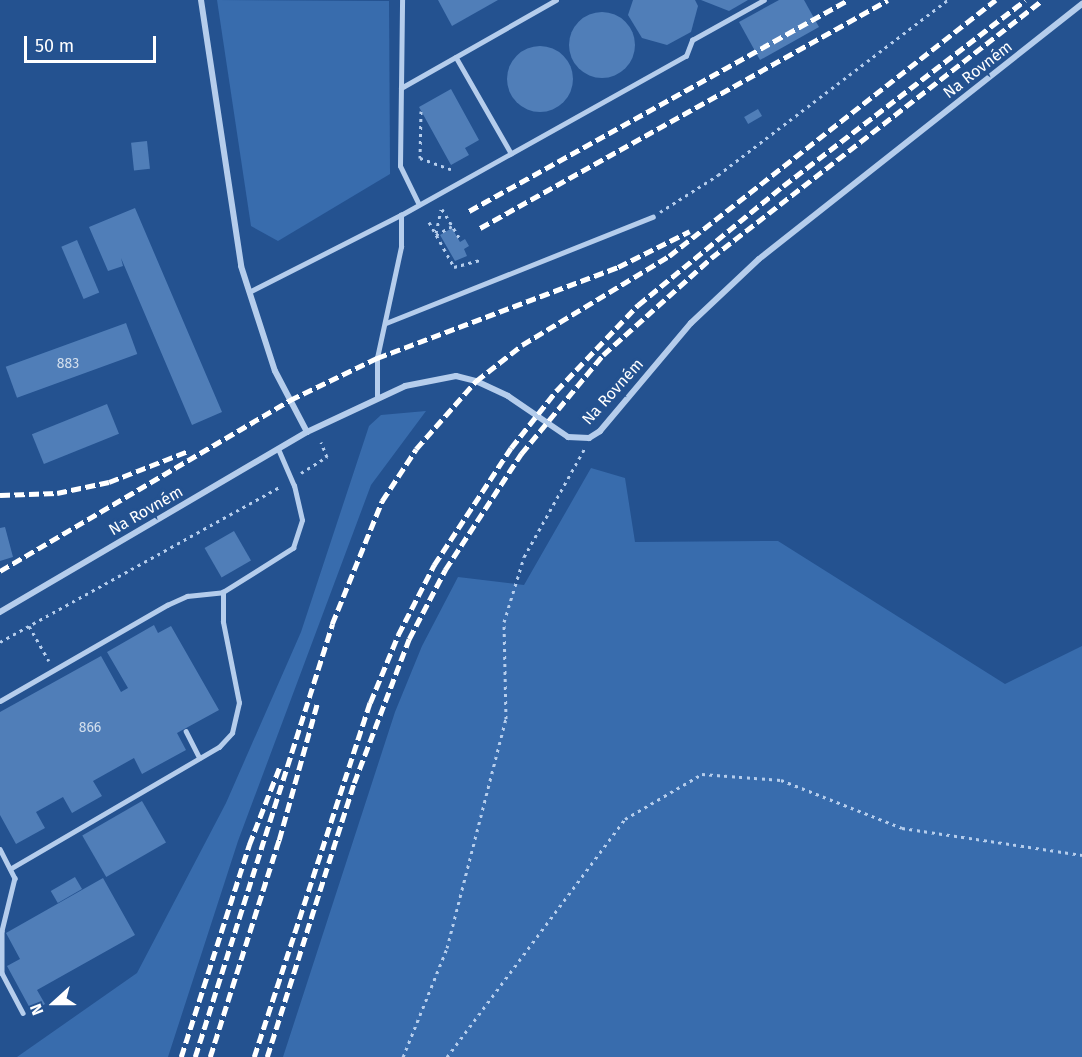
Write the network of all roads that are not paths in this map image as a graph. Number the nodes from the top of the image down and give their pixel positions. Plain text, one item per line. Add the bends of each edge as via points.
1 (201, 0) edge
2 (402, 0) edge
3 (556, 0) edge
4 (764, 0) edge
5 (1082, 4) edge
6 (456, 57) junction
7 (401, 88) junction
8 (511, 153) junction
9 (419, 205) junction
10 (401, 215) junction
11 (653, 216) road end
12 (249, 292) junction
13 (386, 323) junction
14 (377, 396) junction
15 (307, 432) junction
16 (278, 449) junction
17 (224, 592) junction
18 (0, 612) edge
19 (0, 701) edge
20 (186, 731) dead end
21 (200, 758) junction
22 (0, 849) edge
23 (10, 869) junction
24 (23, 1013) dead end

1 - 12 street via 241,266
2 - 7 lane
3 - 6 lane
4 - 8 lane via 692,40 686,56
5 - 14 street, Na Rovném via 759,259 691,324 600,431 589,438 568,437 499,392 456,376 432,378
6 - 7 lane
6 - 8 lane
7 - 9 lane via 400,166
8 - 9 lane
9 - 10 lane
10 - 12 lane
10 - 13 lane via 401,247
11 - 13 lane
12 - 15 street via 275,371
13 - 14 lane via 377,358
14 - 15 street, Na Rovném
15 - 16 street, Na Rovném
16 - 17 lane via 294,486 302,520 293,548
16 - 18 street, Na Rovném
17 - 19 lane via 188,596 166,605
17 - 21 lane via 223,622 239,703 232,733
20 - 21 lane
21 - 23 lane
22 - 23 lane
23 - 24 lane via 15,879 2,931 2,973

